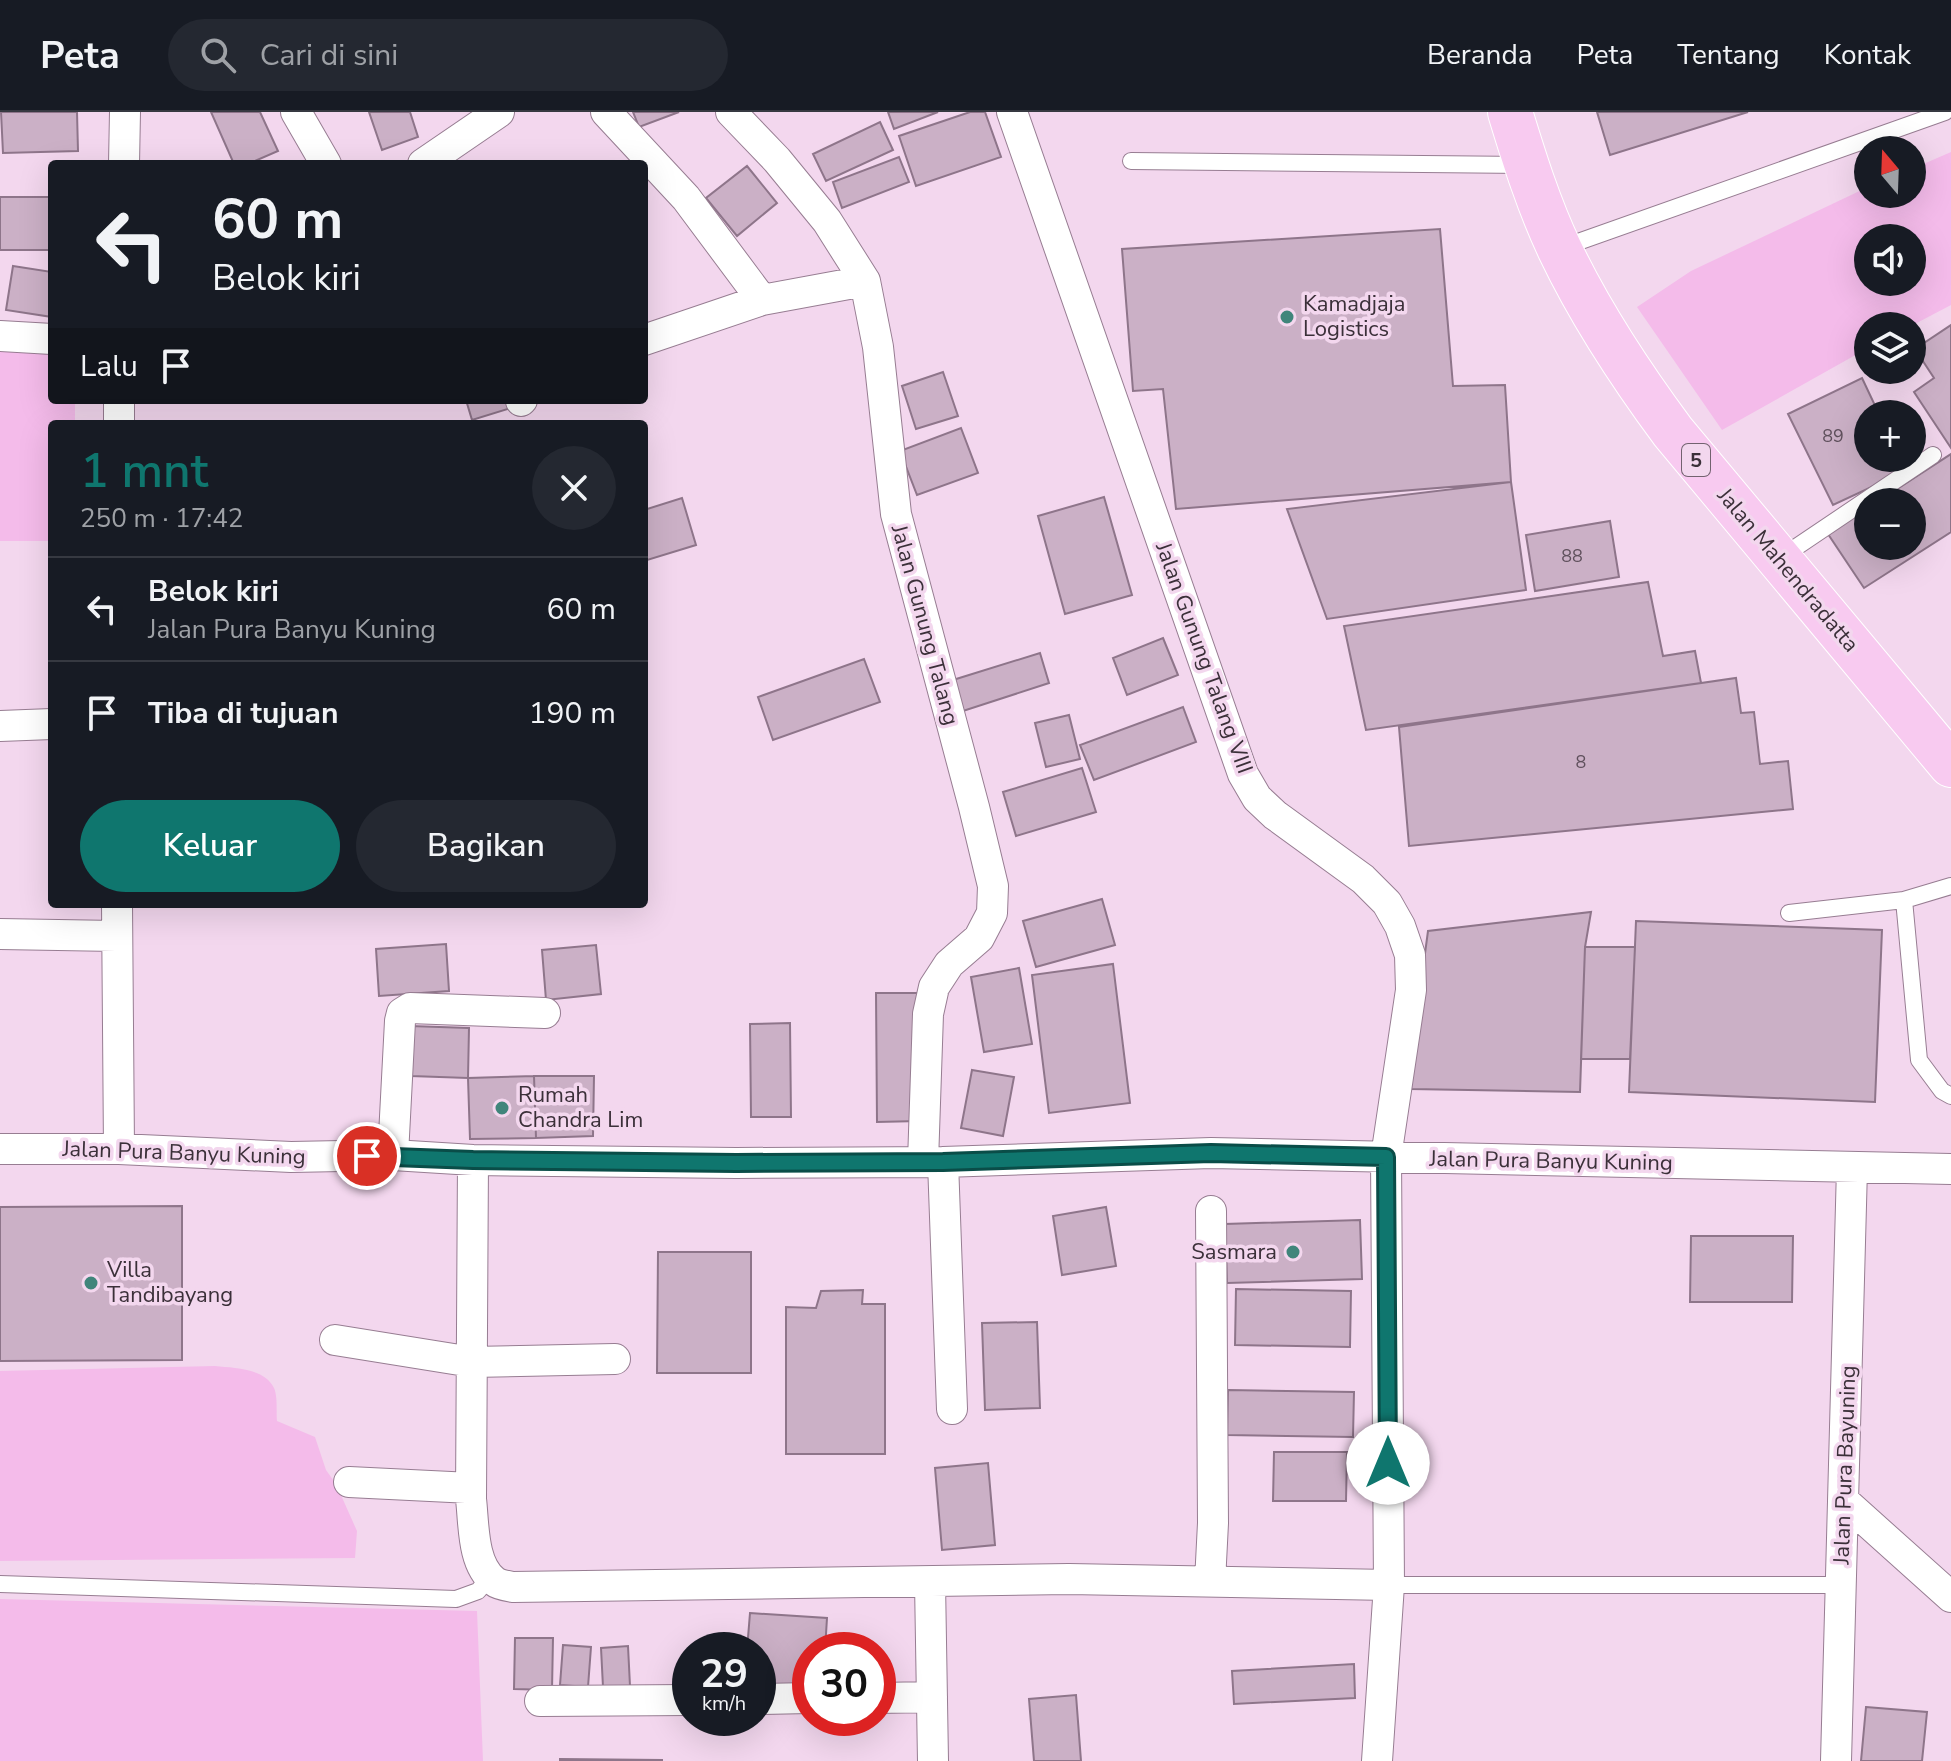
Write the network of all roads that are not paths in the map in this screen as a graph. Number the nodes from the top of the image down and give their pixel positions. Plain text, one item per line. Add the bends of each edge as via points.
1 (125, 112) edge
2 (296, 112) edge
3 (499, 112) edge
4 (606, 112) edge
5 (731, 112) edge
6 (1012, 112) edge
7 (1510, 112) edge
8 (1945, 112) edge
9 (124, 160) edge
10 (324, 160) edge
11 (429, 160) edge
12 (1131, 161) dead end
13 (1527, 165) junction
14 (1559, 248) junction
15 (865, 281) junction
16 (762, 300) junction
17 (0, 336) edge
18 (48, 339) edge
19 (648, 339) edge
20 (1933, 455) dead end
21 (1779, 559) junction
22 (48, 724) edge
23 (0, 726) edge
24 (1951, 765) edge
25 (1951, 886) edge
26 (1904, 900) junction
27 (117, 908) edge
28 (1789, 913) dead end
29 (0, 934) edge
30 (116, 936) junction
31 (545, 1013) dead end
32 (1951, 1096) edge
33 (0, 1149) edge
34 (119, 1149) junction
35 (393, 1155) junction
36 (1386, 1157) junction
37 (473, 1160) junction
38 (933, 1162) junction
39 (1852, 1168) junction
40 (1951, 1169) edge
41 (1211, 1211) dead end
42 (335, 1340) dead end
43 (615, 1359) dead end
44 (472, 1362) junction
45 (952, 1409) dead end
46 (349, 1482) dead end
47 (471, 1488) junction
48 (1845, 1502) junction
49 (490, 1577) junction
50 (930, 1582) junction
51 (1210, 1582) junction
52 (0, 1584) edge
53 (1389, 1585) junction
54 (1842, 1585) junction
55 (1951, 1597) edge
56 (932, 1697) junction
57 (896, 1698) edge
58 (672, 1700) edge
59 (540, 1701) dead end
60 (933, 1761) edge
61 (1377, 1761) edge
62 (1836, 1761) edge

1 - 9 street
2 - 10 street
3 - 11 street
4 - 16 street via 686,198
5 - 15 street, Jalan Gunung Talang via 827,221
6 - 36 street, Jalan Gunung Talang VIII via 1243,774 1275,815 1363,879 1387,903 1400,926 1410,955 1411,990
7 - 13 highway, Jalan Mahendradatta / 5
8 - 14 lane
12 - 13 lane
13 - 14 highway, Jalan Mahendradatta / 5
14 - 21 highway, Jalan Mahendradatta / 5 via 1631,375
15 - 16 street
15 - 38 street, Jalan Gunung Talang via 878,347 896,514 993,886 992,913 979,938 949,964 934,987 928,1014
16 - 19 street
17 - 18 street
20 - 21 lane
21 - 24 highway, Jalan Mahendradatta / 5
22 - 23 street
25 - 26 lane
26 - 28 lane
26 - 32 lane via 1919,1060
27 - 30 street
29 - 30 street
30 - 34 street
31 - 35 street via 410,1008 402,1013
33 - 34 street, Jalan Pura Banyu Kuning
34 - 35 street, Jalan Pura Banyu Kuning via 291,1157
35 - 37 street, Jalan Pura Banyu Kuning
36 - 38 street, Jalan Pura Banyu Kuning via 1211,1153
36 - 39 street, Jalan Pura Banyu Kuning
36 - 53 street, Jalan Gunung Talang VIII
37 - 38 street, Jalan Pura Banyu Kuning
37 - 44 street
38 - 45 street, Jalan Gunung Talang
39 - 40 street, Jalan Pura Banyu Kuning
39 - 48 street, Jalan Pura Bayuning
41 - 51 street
42 - 44 street
43 - 44 street
44 - 47 street
46 - 47 street
47 - 49 street via 477,1552
48 - 54 street, Jalan Pura Bayuning
48 - 55 street
49 - 50 street via 513,1587
49 - 52 lane via 478,1591 456,1599
50 - 51 street
50 - 56 street
51 - 53 street
53 - 54 lane
53 - 61 street, Jalan Gunung Talang VIII
54 - 62 street, Jalan Pura Bayuning
56 - 57 street
56 - 60 street
58 - 59 street

